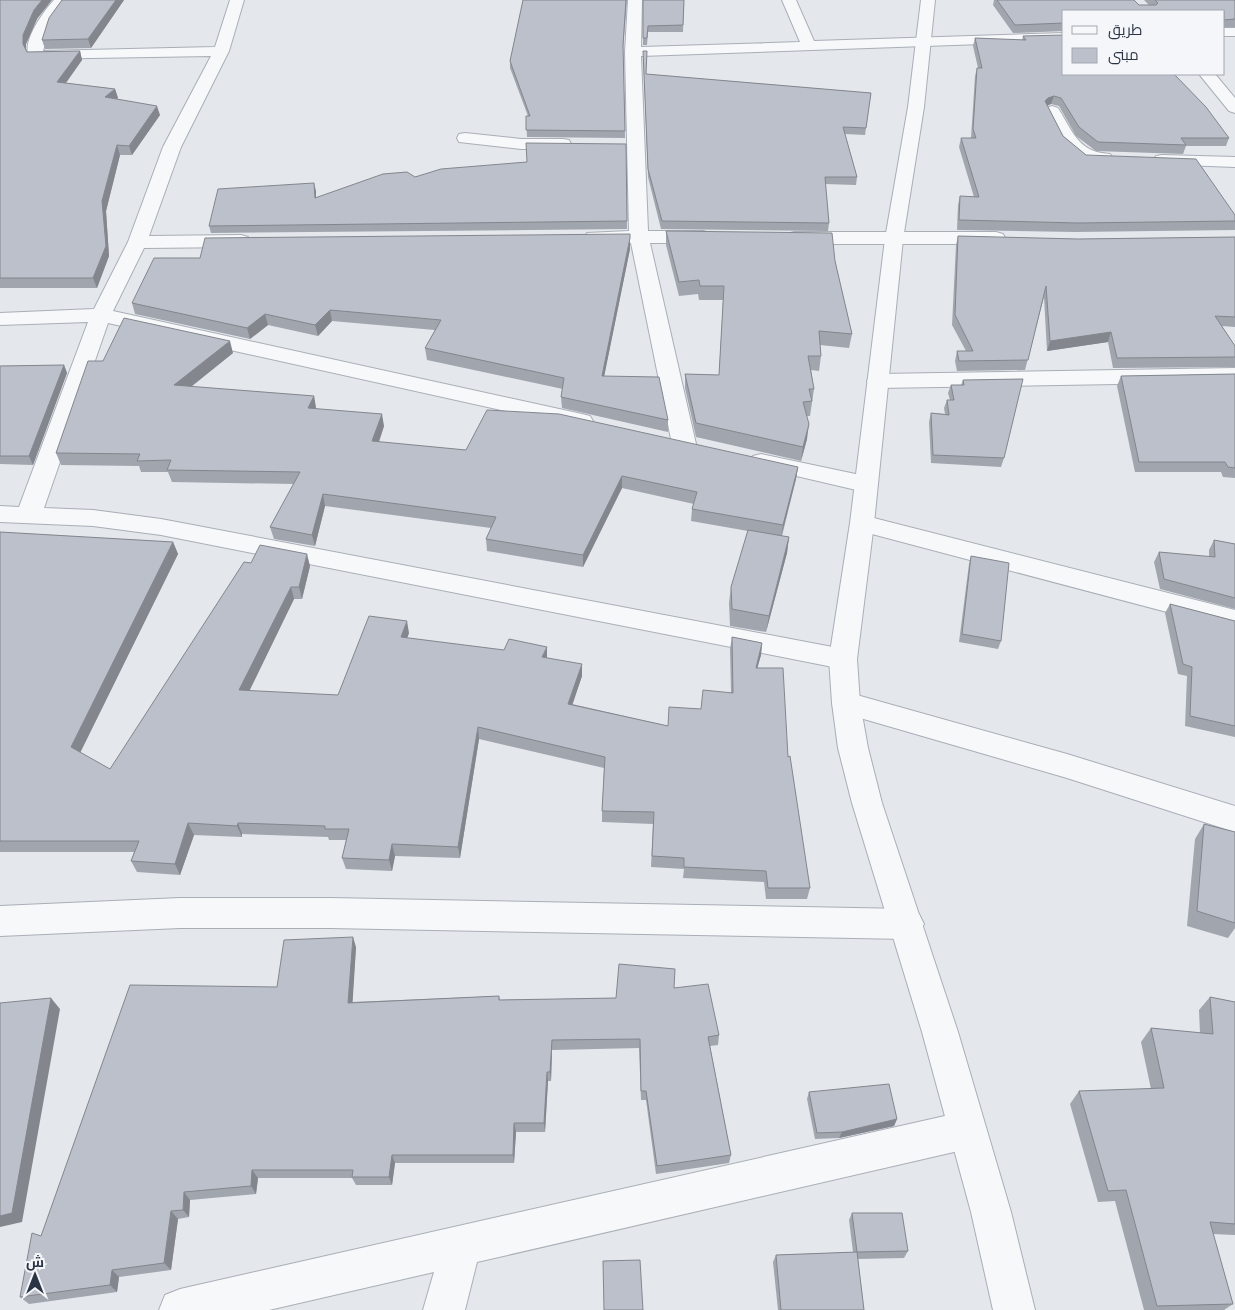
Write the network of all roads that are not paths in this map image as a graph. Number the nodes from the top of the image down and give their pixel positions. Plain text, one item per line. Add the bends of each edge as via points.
1 (61, 0) edge
2 (237, 0) edge
3 (635, 0) edge
4 (789, 0) edge
5 (928, 0) edge
6 (1062, 37) edge
7 (924, 42) junction
8 (809, 46) junction
9 (221, 51) junction
10 (633, 52) junction
11 (1208, 75) edge
12 (1235, 108) edge
13 (1052, 111) edge
14 (465, 138) dead end
15 (579, 145) edge
16 (618, 145) edge
17 (637, 145) junction
18 (1120, 159) edge
19 (1148, 160) edge
20 (1235, 162) edge
21 (580, 237) edge
22 (639, 237) junction
23 (718, 237) edge
24 (776, 238) edge
25 (1010, 238) edge
26 (894, 239) junction
27 (256, 241) edge
28 (138, 242) junction
29 (101, 315) junction
30 (0, 319) edge
31 (1235, 375) edge
32 (878, 381) junction
33 (606, 426) edge
34 (684, 444) edge
35 (741, 456) edge
36 (865, 484) junction
37 (0, 514) edge
38 (28, 514) junction
39 (862, 523) junction
40 (1235, 620) edge
41 (843, 658) junction
42 (846, 703) junction
43 (1235, 819) edge
44 (0, 921) edge
45 (907, 924) junction
46 (966, 1130) junction
47 (461, 1245) junction
48 (180, 1310) edge
49 (444, 1310) edge
50 (1014, 1310) edge

1 - 9 street via 38,33 35,56
2 - 9 street
3 - 10 street
4 - 8 street
5 - 7 street
6 - 7 street
7 - 8 street
7 - 26 street
8 - 10 street
9 - 28 street via 172,146
10 - 17 street
11 - 12 street
13 - 18 street via 1068,140 1090,158
14 - 15 street via 521,144
16 - 17 street
17 - 22 street
19 - 20 street
21 - 22 street
22 - 23 street
22 - 34 street
24 - 26 street
25 - 26 street
26 - 32 street
27 - 28 street
28 - 29 street
29 - 30 street
29 - 33 street
29 - 38 street
31 - 32 street
32 - 36 street
35 - 36 street
36 - 39 street
37 - 38 street
38 - 41 street via 161,527
39 - 40 street
39 - 41 street
41 - 42 street
42 - 43 street via 1067,766
42 - 45 street via 867,803
44 - 45 street via 180,913 330,913
45 - 46 street
46 - 47 street
46 - 50 street via 991,1212
47 - 48 street
47 - 49 street

